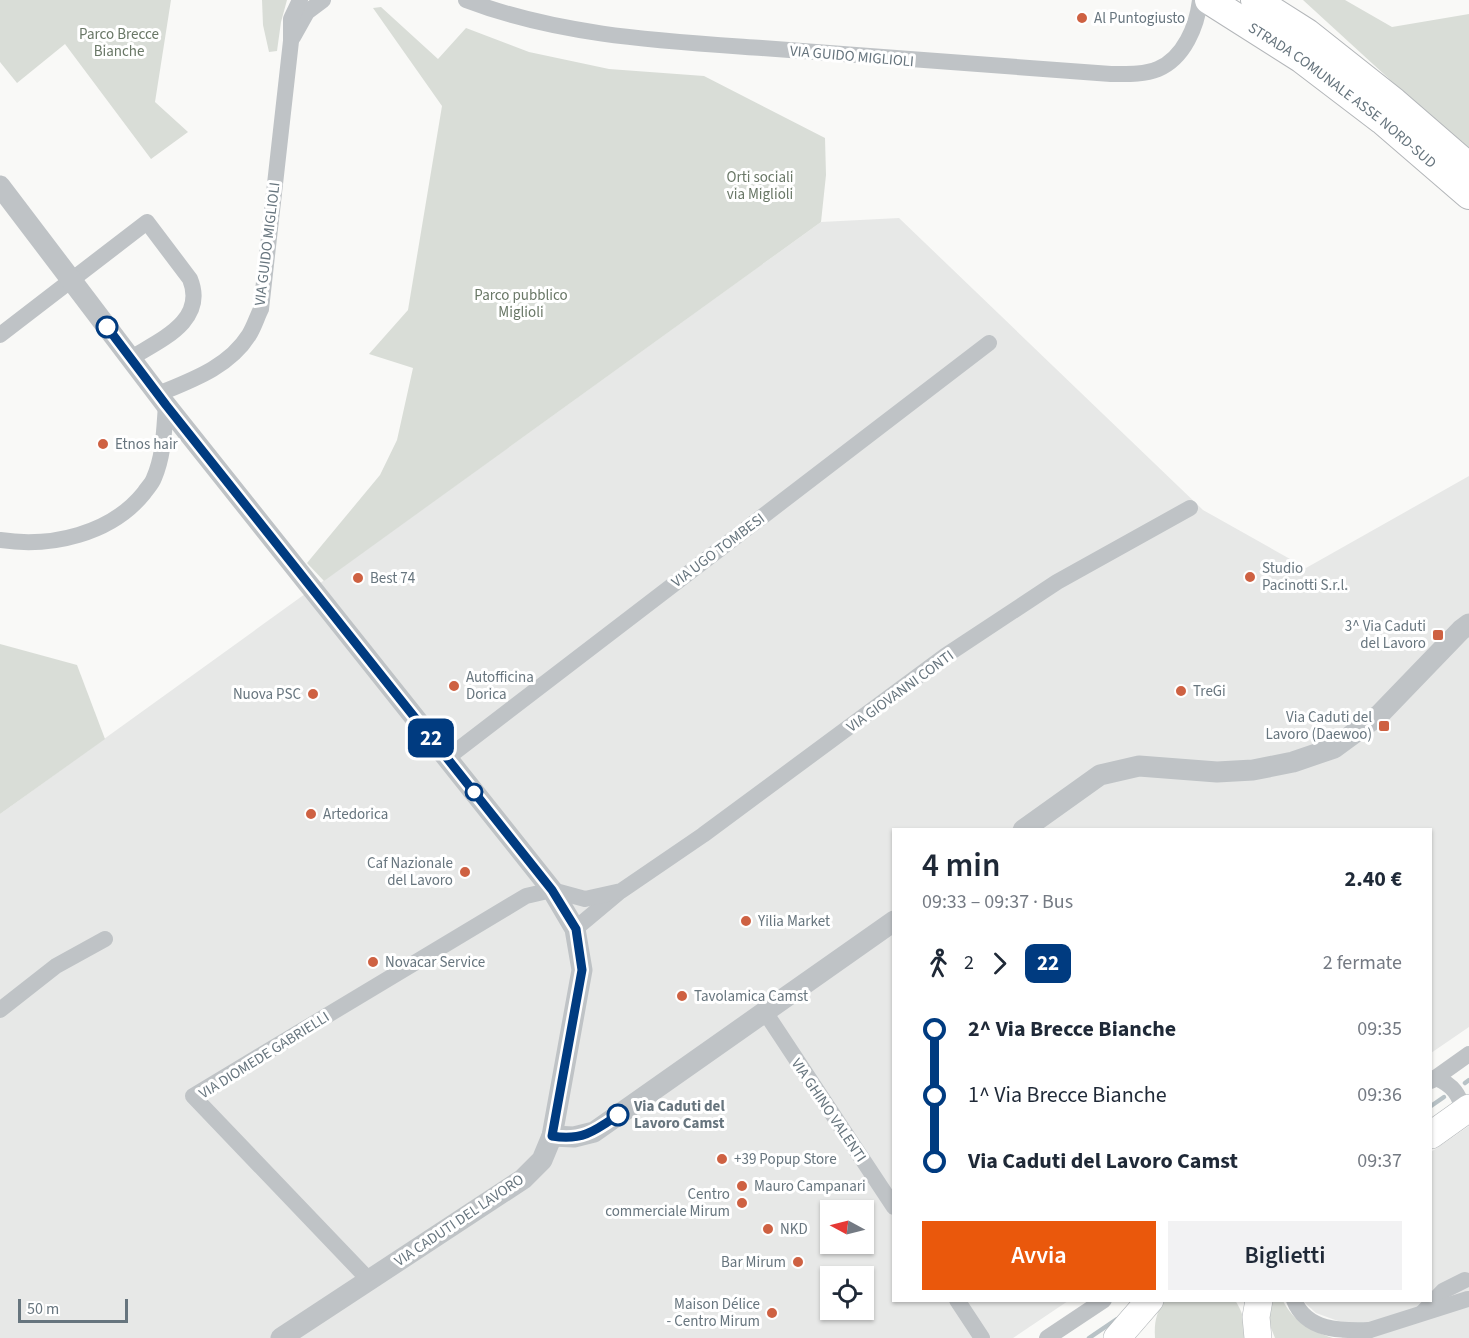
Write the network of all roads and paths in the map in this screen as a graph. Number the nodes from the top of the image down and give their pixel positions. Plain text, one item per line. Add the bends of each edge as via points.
1 (300, 0) edge
2 (323, 0) edge
3 (466, 0) edge
4 (1255, 0) edge
5 (1203, 5) edge
6 (291, 41) junction
7 (1469, 167) edge
8 (0, 186) edge
9 (1469, 195) edge
10 (72, 280) junction
11 (0, 335) edge
12 (989, 343) dead end
13 (131, 358) junction
14 (162, 399) junction
15 (1190, 508) dead end
16 (0, 540) edge
17 (1469, 624) edge
18 (447, 758) junction
19 (1026, 828) edge
20 (552, 890) junction
21 (621, 891) junction
22 (892, 922) edge
23 (576, 929) junction
24 (105, 939) dead end
25 (0, 1010) edge
26 (765, 1012) junction
27 (1469, 1054) edge
28 (1434, 1080) edge
29 (1466, 1110) edge
30 (1432, 1134) edge
31 (552, 1136) junction
32 (892, 1204) edge
33 (1467, 1277) edge
34 (370, 1281) junction
35 (1469, 1300) edge
36 (958, 1302) edge
37 (1101, 1302) edge
38 (1295, 1302) edge
39 (1148, 1303) edge
40 (1422, 1313) junction
41 (1363, 1334) edge
42 (281, 1338) edge
43 (982, 1338) edge
44 (1047, 1338) edge
45 (1117, 1338) edge
46 (1142, 1338) edge

1 - 6 street, VIA GUIDO MIGLIOLI via 291,19
2 - 6 street, VIA GUIDO MIGLIOLI via 307,12
3 - 5 street, VIA GUIDO MIGLIOLI via 552,24 619,37 1111,74 1159,69 1188,42
4 - 7 highway, STRADA COMUNALE ASSE NORD-SUD via 1306,33
5 - 9 highway, STRADA COMUNALE ASSE NORD-SUD via 1302,59 1382,120
6 - 14 street, VIA GUIDO MIGLIOLI via 261,309 250,334 230,358
8 - 10 street
10 - 11 street
10 - 13 street
10 - 13 street via 147,222 183,268 193,287 191,312 172,332
12 - 18 street, VIA UGO TOMBESI
13 - 14 street
14 - 16 street via 162,456 154,481 132,507 106,525 84,533 39,542
14 - 18 street
15 - 21 street, VIA GIOVANNI CONTI via 1057,582 945,656
17 - 19 street via 1379,715 1334,748 1253,770 1217,772 1138,766 1100,775
18 - 20 street
20 - 21 street, VIA GIOVANNI CONTI via 585,899
20 - 23 street
20 - 34 street, VIA DIOMEDE GABRIELLI via 526,896 194,1096
21 - 23 street, VIA GIOVANNI CONTI
22 - 26 street
23 - 31 street, VIA CADUTI DEL LAVORO via 582,970
24 - 25 street via 56,966
26 - 31 street via 594,1132 574,1137
26 - 32 street, VIA GHINO VALENTI
27 - 28 street
28 - 29 street via 1452,1087
29 - 30 main road
31 - 34 street, VIA CADUTI DEL LAVORO via 542,1160 523,1179
33 - 35 street via 1465,1293
33 - 40 street via 1443,1291
34 - 42 street, VIA CADUTI DEL LAVORO
35 - 40 street
36 - 43 street
37 - 44 street
38 - 41 street via 1314,1324
39 - 45 main road
39 - 46 main road via 1141,1325
40 - 41 street

